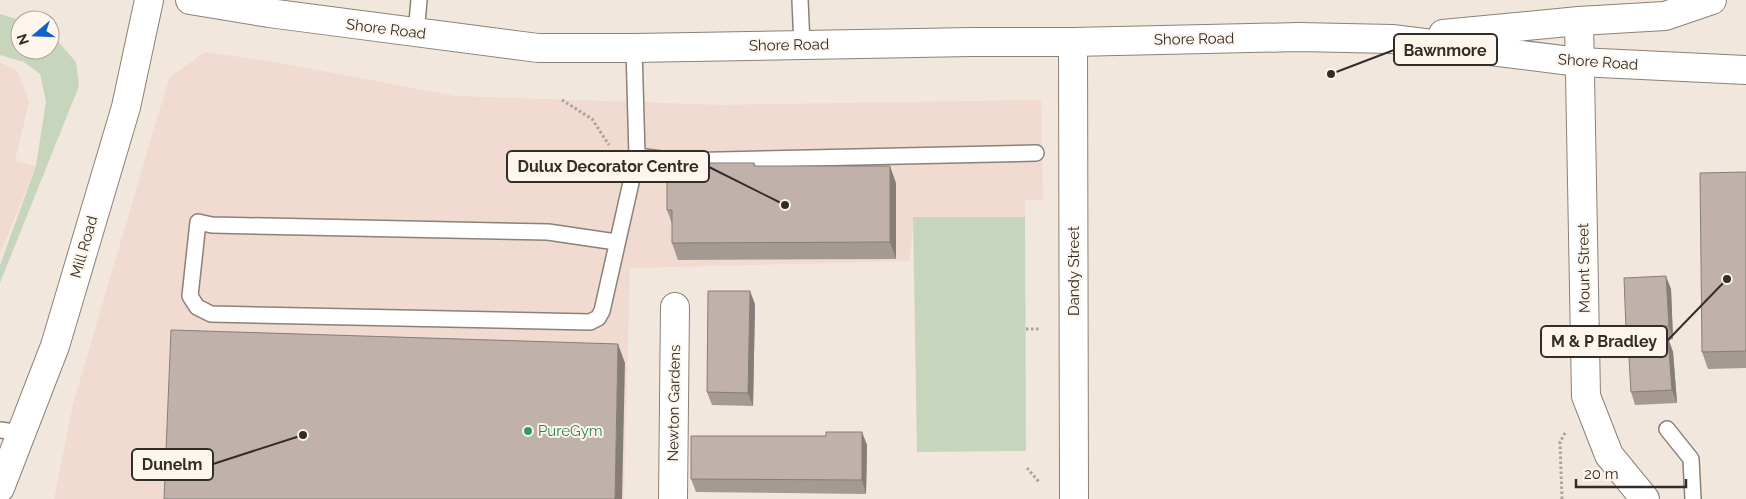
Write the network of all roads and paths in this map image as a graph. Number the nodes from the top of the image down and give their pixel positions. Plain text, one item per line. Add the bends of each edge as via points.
1 (149, 0) edge
2 (190, 0) edge
3 (419, 0) edge
4 (800, 0) edge
5 (1712, 0) edge
6 (1579, 21) junction
7 (416, 33) junction
8 (1392, 39) junction
9 (1073, 42) junction
10 (802, 45) junction
11 (634, 48) junction
12 (1579, 62) junction
13 (1746, 70) edge
14 (562, 100) dead end
15 (612, 149) dead end
16 (1036, 153) dead end
17 (637, 156) junction
18 (616, 242) junction
19 (675, 307) dead end
20 (1586, 396) junction
21 (1667, 430) dead end
22 (11, 431) edge
23 (0, 488) edge
24 (673, 499) edge
25 (1074, 499) edge
26 (1562, 499) edge
27 (1645, 499) edge
28 (1693, 499) edge

1 - 22 main road, Mill Road via 123,116 55,346
2 - 7 main road, Shore Road
3 - 7 lane
4 - 10 lane
5 - 6 main road, Shore Road via 1665,16
6 - 8 main road, Shore Road
6 - 12 main road, Mount Street
7 - 11 main road, Shore Road via 538,48
8 - 9 main road, Shore Road via 1299,37
8 - 12 main road, Shore Road
9 - 10 main road, Shore Road
9 - 25 main road, Dandy Street
10 - 11 main road, Shore Road
11 - 17 lane
12 - 13 main road, Shore Road
12 - 20 main road, Mount Street
14 - 15 path via 592,119
16 - 17 lane via 677,161
17 - 18 lane
18 - 18 lane via 602,311 590,322 211,314 197,306 190,296 198,222 212,225 548,232
19 - 24 main road, Newton Gardens
20 - 26 path via 1560,442
20 - 27 main road, Mount Street via 1609,455
21 - 28 lane via 1691,458
22 - 23 main road, Mill Road

